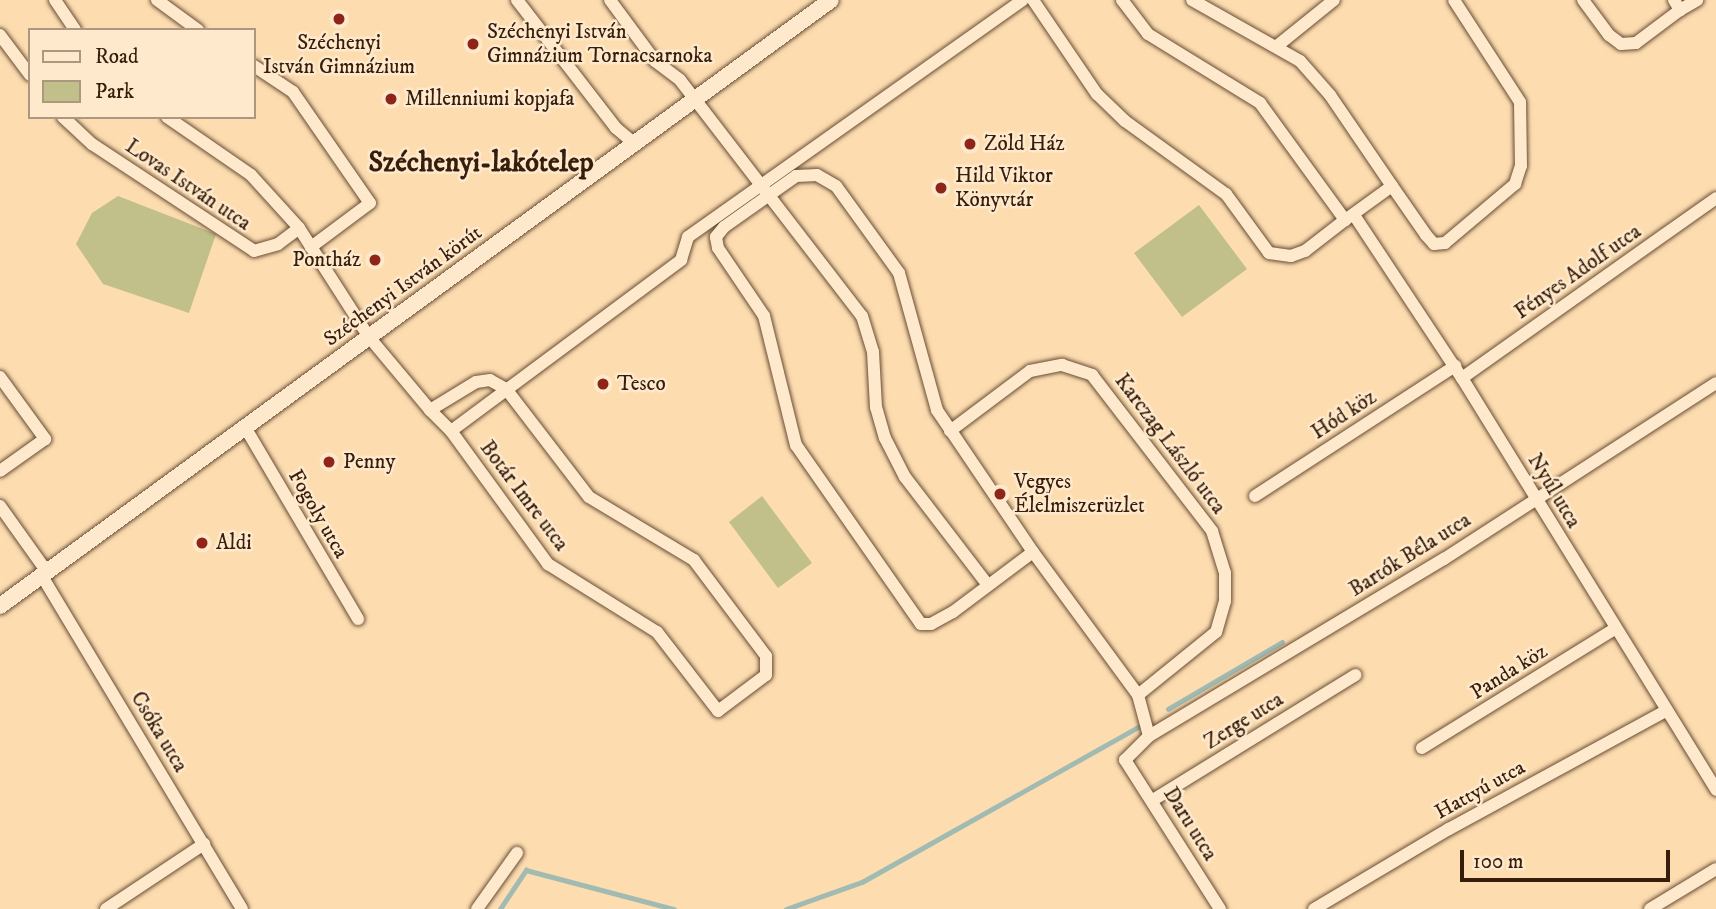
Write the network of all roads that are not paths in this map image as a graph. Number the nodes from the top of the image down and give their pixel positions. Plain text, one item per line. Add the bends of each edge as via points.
1 (55, 0) edge
2 (157, 0) edge
3 (517, 0) edge
4 (610, 0) edge
5 (831, 0) edge
6 (1023, 0) edge
7 (1033, 0) edge
8 (1122, 0) edge
9 (1192, 0) edge
10 (1334, 0) edge
11 (1454, 0) edge
12 (1583, 0) edge
13 (1697, 0) edge
14 (1677, 5) edge
15 (74, 28) edge
16 (195, 28) edge
17 (0, 35) edge
18 (1277, 46) junction
19 (256, 67) edge
20 (28, 72) edge
21 (694, 100) junction
22 (64, 119) edge
23 (170, 119) edge
24 (634, 143) junction
25 (1392, 186) junction
26 (765, 191) junction
27 (1716, 198) edge
28 (1349, 217) junction
29 (299, 228) junction
30 (311, 247) junction
31 (369, 337) junction
32 (1455, 366) junction
33 (0, 377) edge
34 (1462, 377) junction
35 (1716, 383) edge
36 (506, 389) junction
37 (429, 410) junction
38 (246, 427) junction
39 (451, 431) junction
40 (950, 431) junction
41 (0, 471) edge
42 (1255, 496) dead end
43 (1536, 498) junction
44 (0, 506) edge
45 (1033, 552) junction
46 (45, 574) junction
47 (987, 584) junction
48 (0, 606) edge
49 (358, 620) dead end
50 (1615, 629) junction
51 (1355, 675) dead end
52 (1138, 695) junction
53 (1667, 710) junction
54 (1149, 736) junction
55 (1422, 748) dead end
56 (1125, 760) joint
57 (1716, 790) edge
58 (1153, 800) junction
59 (204, 844) junction
60 (517, 853) dead end
61 (1716, 869) edge
62 (106, 909) edge
63 (242, 909) edge
64 (477, 909) edge
65 (1220, 909) edge
66 (1314, 909) edge
67 (1650, 909) edge

1 - 15 street
2 - 16 street
3 - 24 street via 616,128
4 - 21 street via 655,61 680,80
5 - 21 street, Széchenyi István körút
6 - 26 street
7 - 28 street via 1097,94 1125,121 1226,194 1269,253 1291,256 1305,251
8 - 28 street, Nyúl utca via 1148,34 1260,103
9 - 18 street
10 - 18 street
11 - 25 street via 1520,102 1522,142 1515,184 1445,243 1434,243 1426,235
12 - 14 street via 1621,44 1636,43
13 - 14 street
17 - 20 street
18 - 25 street via 1300,61 1330,95
19 - 30 street via 293,92 370,203
21 - 24 street, Széchenyi István körút
21 - 26 street
22 - 29 street, Lovas István utca via 92,144 254,251 278,243
23 - 29 street, Lovas István utca via 251,175
24 - 31 street, Széchenyi István körút
25 - 28 street
26 - 36 street via 688,237 681,260
26 - 40 street via 796,176 817,175 836,186 867,224 900,273 937,410
26 - 47 street via 862,316 873,352 876,407 885,438 905,477
26 - 47 street via 716,237 729,266 764,316 796,444 921,624 931,624 953,612
27 - 34 street, Fényes Adolf utca
28 - 32 street, Nyúl utca
29 - 30 street, Lovas István utca
30 - 31 street, Lovas István utca
31 - 37 street, Botár Imre utca
31 - 38 street, Széchenyi István körút
32 - 34 street, Nyúl utca
32 - 42 street, Hód köz
33 - 41 street via 46,439
34 - 43 street, Nyúl utca
35 - 43 street, Bartók Béla utca
36 - 37 street via 490,380 476,382
36 - 39 street
36 - 39 street, Botár Imre utca via 589,497 694,560 766,656 766,675 718,711 657,632 548,564
37 - 39 street, Botár Imre utca
38 - 46 street, Széchenyi István körút
38 - 49 street, Fogoly utca
40 - 45 street
40 - 52 street, Karczag László utca via 1030,371 1062,365 1093,374 1212,531 1225,573 1225,601 1216,632
43 - 50 street, Nyúl utca
43 - 54 street, Bartók Béla utca
44 - 46 street, Csóka utca
45 - 47 street
45 - 52 street
46 - 48 street, Széchenyi István körút
46 - 59 street, Csóka utca
50 - 53 street, Nyúl utca
50 - 55 street, Panda köz
51 - 58 street, Zerge utca
52 - 54 street
53 - 57 street, Nyúl utca
53 - 66 street, Hattyú utca
54 - 56 street, Bartók Béla utca
56 - 58 street, Daru utca
58 - 65 street, Daru utca
59 - 62 street
59 - 63 street, Csóka utca
60 - 64 street
61 - 67 street

